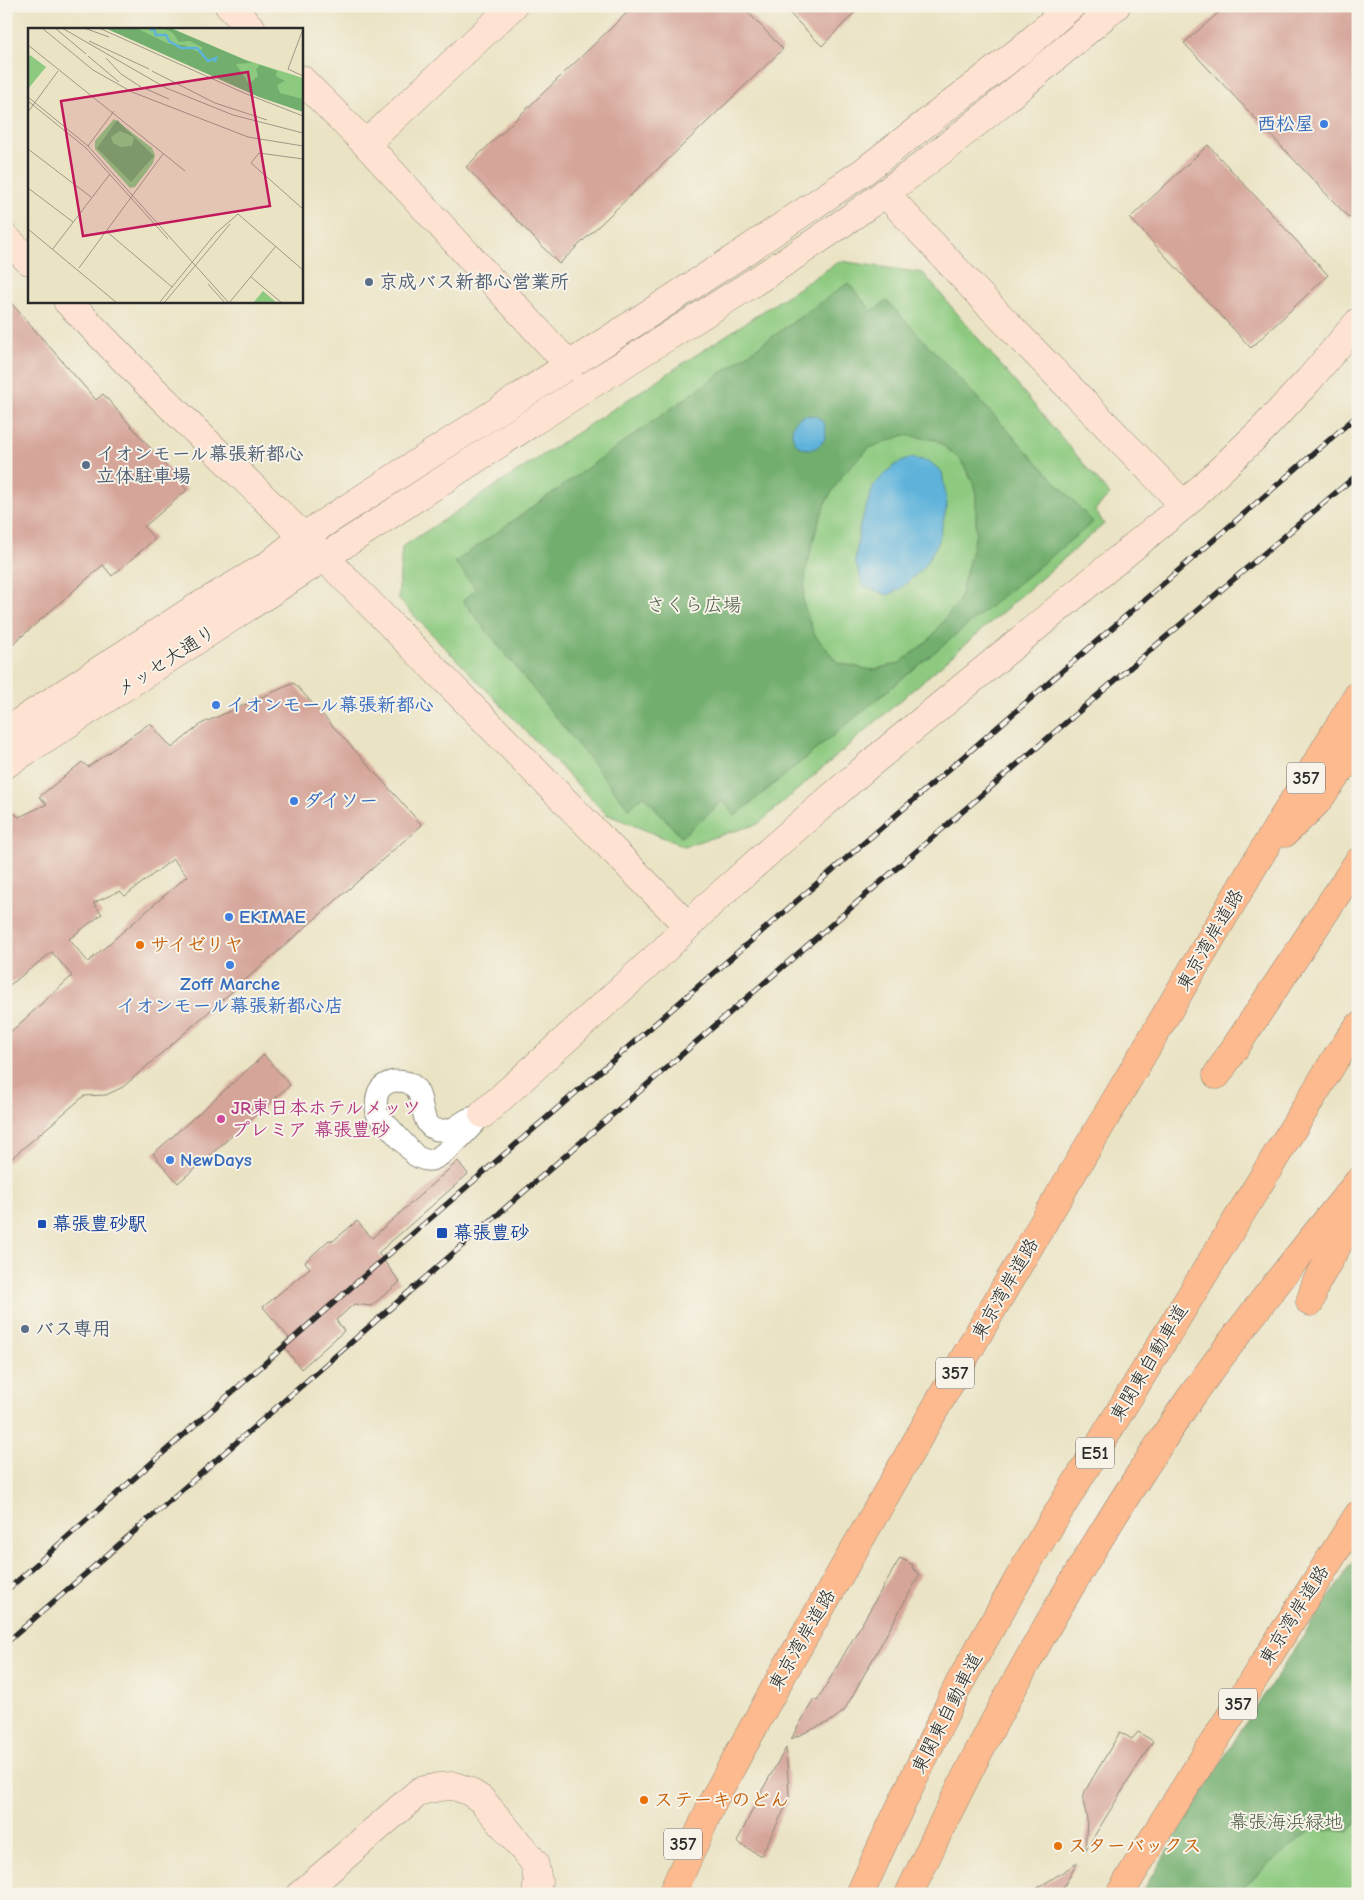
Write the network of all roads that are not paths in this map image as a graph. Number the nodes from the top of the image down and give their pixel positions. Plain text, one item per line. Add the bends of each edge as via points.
1 (229, 6) edge
2 (513, 6) edge
3 (1071, 6) edge
4 (1116, 6) edge
5 (251, 28) edge
6 (302, 80) edge
7 (366, 144) junction
8 (885, 193) junction
9 (7, 241) edge
10 (28, 260) edge
11 (68, 302) edge
12 (1358, 322) edge
13 (570, 366) junction
14 (1184, 505) junction
15 (304, 536) junction
16 (324, 557) junction
17 (1358, 695) edge
18 (6, 731) edge
19 (1358, 746) edge
20 (6, 764) edge
21 (1256, 862) junction
22 (1358, 862) edge
23 (688, 926) junction
24 (1358, 1027) edge
25 (1217, 1075) dead end
26 (483, 1114) junction
27 (1358, 1182) edge
28 (1358, 1209) edge
29 (1310, 1302) dead end
30 (1358, 1515) edge
31 (714, 1798) junction
32 (301, 1894) edge
33 (536, 1894) edge
34 (660, 1894) edge
35 (672, 1894) edge
36 (860, 1894) edge
37 (909, 1894) edge
38 (1120, 1894) edge

1 - 5 street
2 - 7 street
3 - 13 street, メッセ大通り via 1022,49 863,172
4 - 8 street, メッセ大通り via 1023,86
6 - 7 street
7 - 13 street
8 - 14 street
8 - 16 street, メッセ大通り via 752,284 601,377
9 - 10 street
11 - 15 street
12 - 14 street via 1264,428
13 - 15 street, メッセ大通り
14 - 23 street via 871,763
15 - 16 street
15 - 18 street, メッセ大通り via 266,566
16 - 20 street, メッセ大通り
16 - 23 street
17 - 21 highway, 東京湾岸道路 / 357
19 - 21 highway via 1317,802
21 - 31 highway, 東京湾岸道路 / 357 via 993,1308
22 - 25 highway
23 - 26 street
24 - 36 highway, 東関東自動車道 / E51 via 1032,1555 960,1684
26 - 26 street via 439,1157 423,1160 377,1114 376,1098 386,1083 409,1083 419,1094 424,1120 439,1130 452,1128
27 - 37 highway, E51 via 1267,1294 1194,1393 1112,1518 1046,1625 940,1827
28 - 29 highway via 1316,1283
30 - 38 highway, 東京湾岸道路 / 357
31 - 34 highway, 357 via 686,1837
31 - 35 highway, 東京湾岸道路 / 357
32 - 33 street via 420,1791 454,1786 482,1800 534,1862 538,1881

